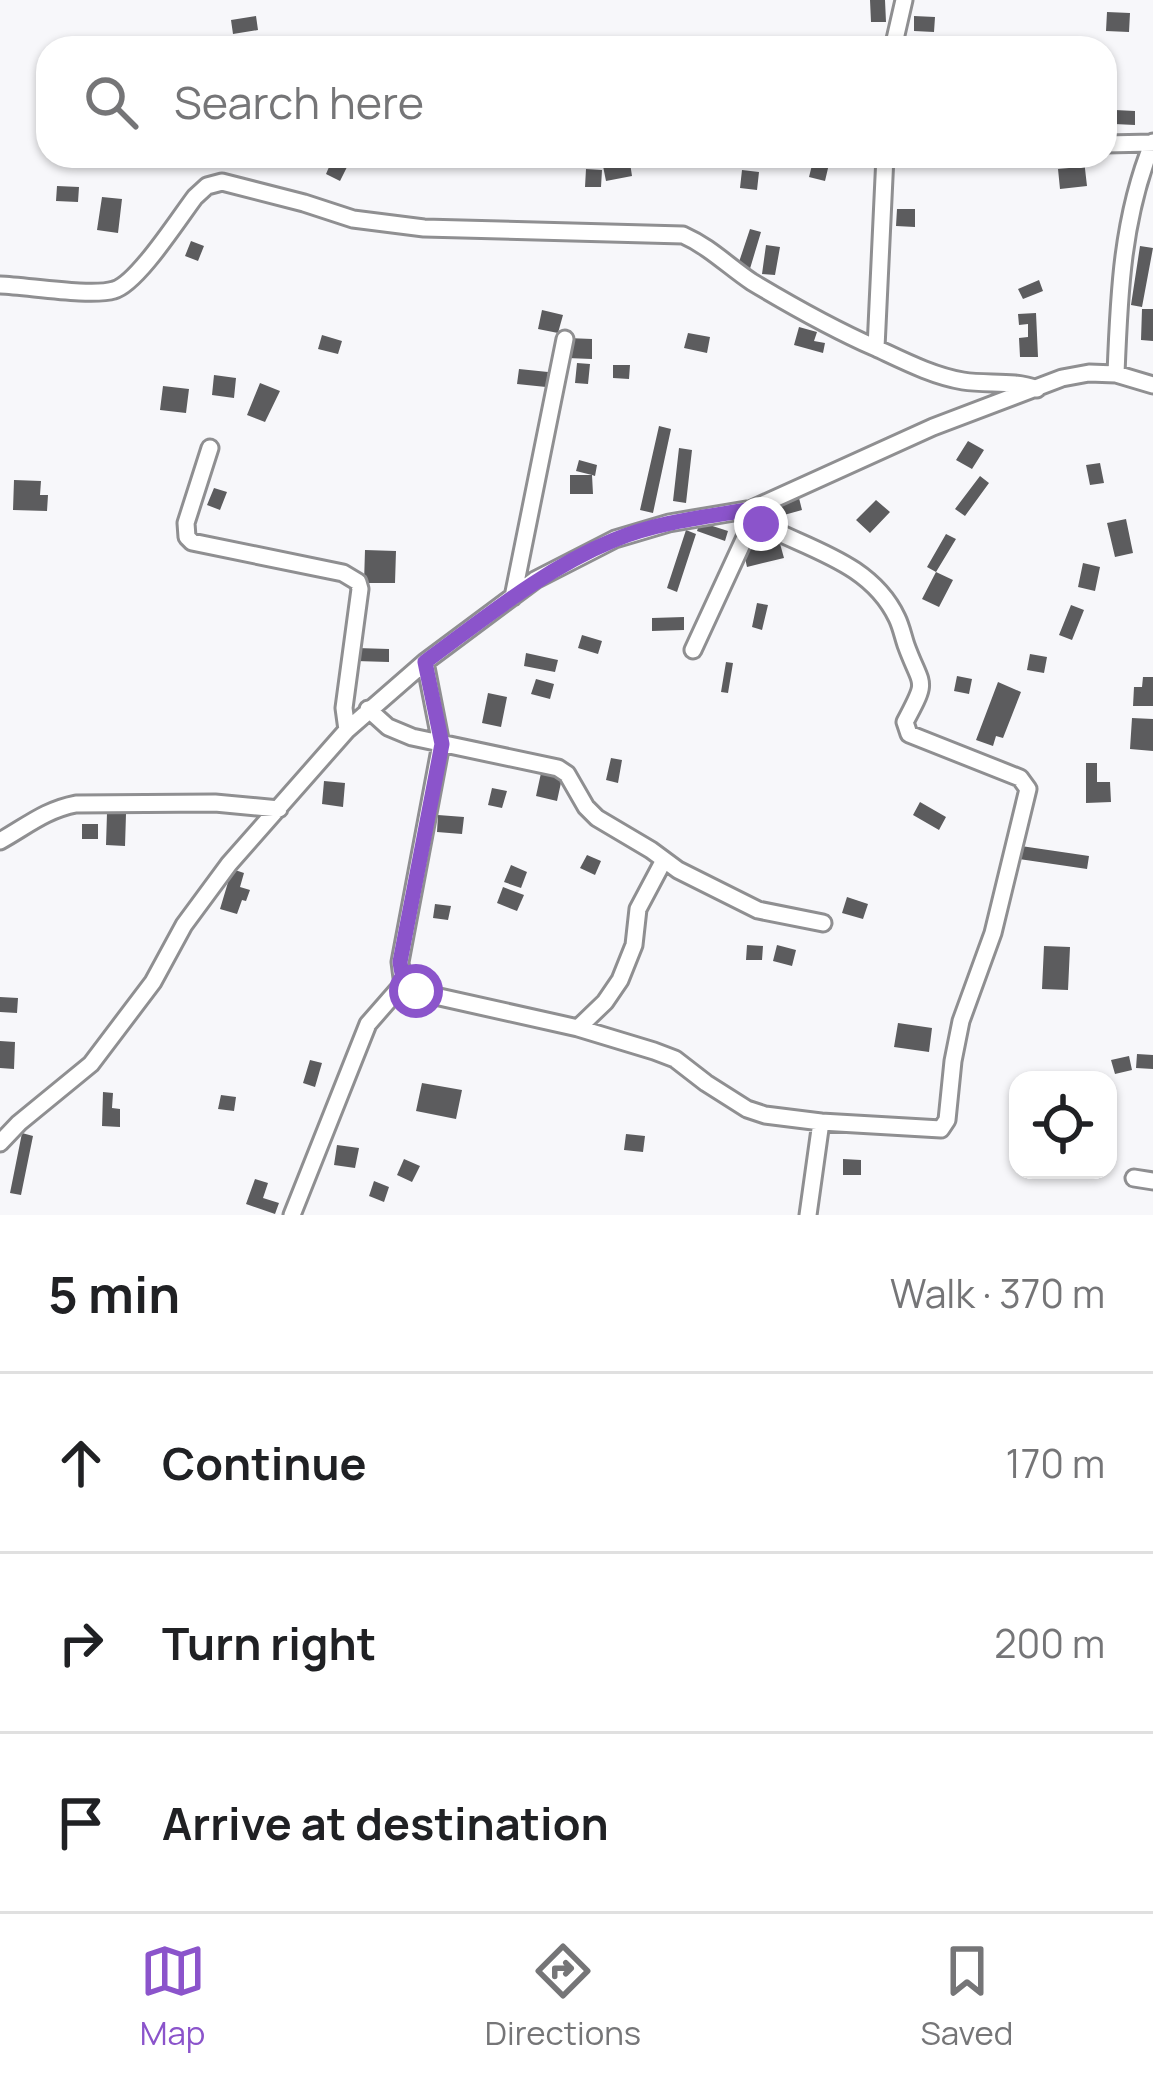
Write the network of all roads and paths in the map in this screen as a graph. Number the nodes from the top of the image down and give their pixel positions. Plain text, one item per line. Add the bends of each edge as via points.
1 (904, 0) edge
2 (896, 36) edge
3 (1153, 142) edge
4 (1117, 144) edge
5 (884, 168) edge
6 (0, 285) edge
7 (565, 340) dead end
8 (876, 348) junction
9 (1117, 374) junction
10 (1153, 385) edge
11 (1037, 388) junction
12 (210, 448) dead end
13 (753, 514) junction
14 (513, 597) junction
15 (693, 650) dead end
16 (425, 662) junction
17 (368, 709) junction
18 (347, 730) junction
19 (442, 744) junction
20 (279, 809) junction
21 (0, 841) edge
22 (664, 860) junction
23 (823, 923) dead end
24 (406, 986) junction
25 (578, 1028) junction
26 (820, 1122) junction
27 (0, 1143) edge
28 (1134, 1178) dead end
29 (1153, 1180) edge
30 (292, 1215) edge
31 (808, 1215) edge

1 - 2 street
3 - 4 street
3 - 9 street via 1124,244
5 - 8 street
6 - 8 street via 117,290 195,197 222,182 353,219 424,228 682,236
7 - 14 street
8 - 11 street via 958,380
9 - 10 street
9 - 11 street
11 - 13 street via 933,427
12 - 18 street via 184,531 192,542 358,582
13 - 14 street via 669,523 615,539
13 - 15 street
13 - 26 street via 860,573 885,599 922,683 905,722 909,734 1020,778 1028,789 962,1021 945,1126
14 - 16 street
16 - 17 street
16 - 19 street
17 - 18 street
17 - 19 street via 388,727
18 - 20 street
19 - 22 street via 558,768 596,818
19 - 24 street via 400,962
20 - 21 street via 76,804
20 - 27 street via 184,925 91,1064
22 - 23 street via 758,910
22 - 25 street via 638,909 620,980
24 - 25 street
24 - 30 street via 368,1024
25 - 26 street via 675,1060 746,1109
26 - 31 street
28 - 29 street

